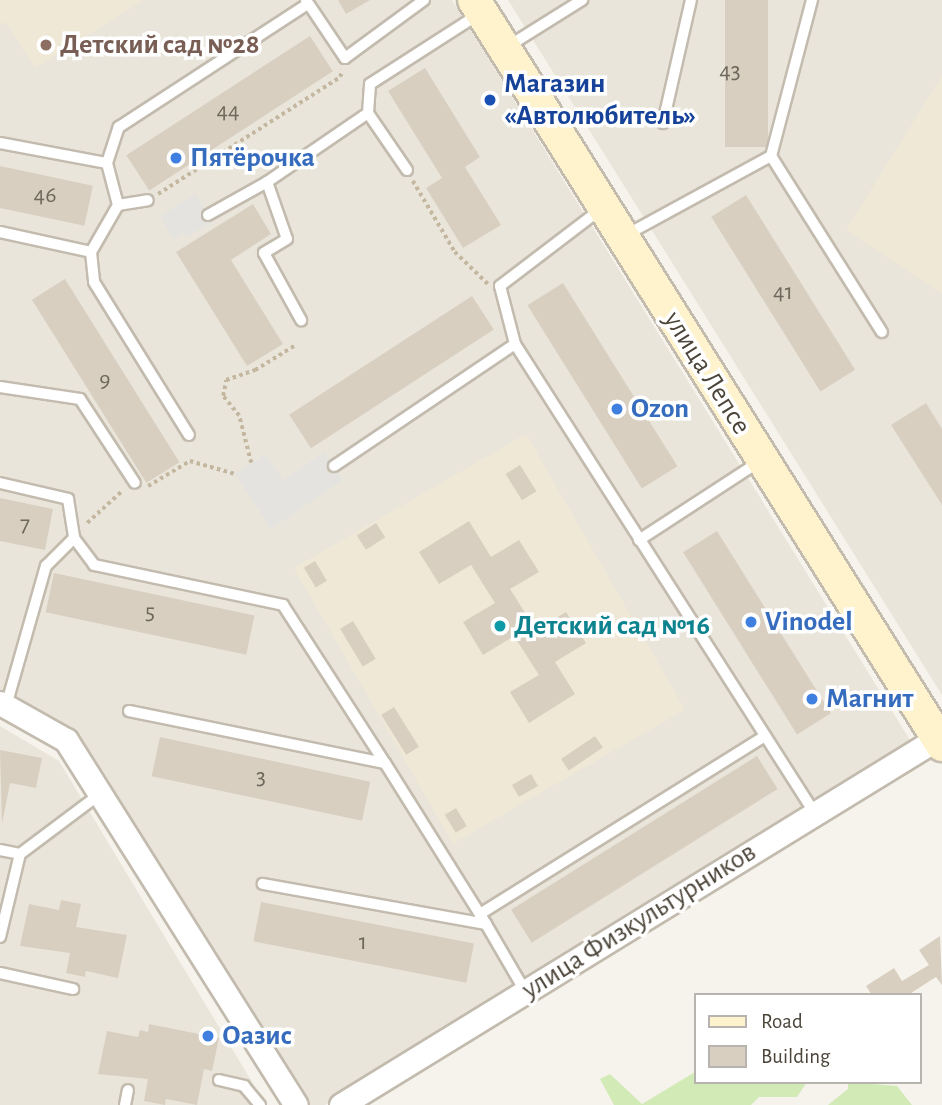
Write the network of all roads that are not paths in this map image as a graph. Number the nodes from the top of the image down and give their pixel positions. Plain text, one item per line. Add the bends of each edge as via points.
1 (424, 0) edge
2 (582, 0) edge
3 (691, 0) edge
4 (812, 0) edge
5 (307, 2) edge
6 (478, 6) edge
7 (505, 48) junction
8 (368, 113) junction
9 (663, 124) dead end
10 (0, 143) edge
11 (771, 156) junction
12 (107, 163) junction
13 (407, 170) road end
14 (267, 182) junction
15 (148, 200) road end
16 (118, 205) junction
17 (603, 207) junction
18 (208, 215) dead end
19 (0, 232) edge
20 (622, 237) junction
21 (91, 252) junction
22 (301, 320) dead end
23 (882, 331) dead end
24 (515, 344) junction
25 (0, 387) edge
26 (189, 435) dead end
27 (762, 460) junction
28 (334, 466) dead end
29 (135, 482) road end
30 (0, 483) edge
31 (74, 538) junction
32 (639, 540) junction
33 (3, 705) edge
34 (129, 711) dead end
35 (765, 736) junction
36 (941, 740) edge
37 (385, 763) junction
38 (100, 794) junction
39 (814, 812) junction
40 (0, 850) edge
41 (20, 854) junction
42 (263, 884) dead end
43 (480, 914) junction
44 (486, 924) junction
45 (0, 937) edge
46 (0, 973) edge
47 (73, 989) dead end
48 (525, 991) junction
49 (219, 1080) dead end
50 (128, 1090) dead end
51 (125, 1105) edge
52 (260, 1105) edge
53 (296, 1105) edge
54 (341, 1105) edge

1 - 5 lane via 345,58
2 - 7 lane
3 - 9 lane
4 - 11 lane
5 - 12 lane via 119,127
6 - 7 main road, улица Лепсе
6 - 8 lane via 370,84
7 - 17 main road, улица Лепсе
8 - 13 lane
8 - 14 lane
10 - 12 lane
11 - 20 lane
11 - 23 lane
12 - 16 lane
14 - 18 lane
14 - 22 lane via 287,239 264,253
15 - 16 lane
16 - 21 lane
17 - 20 main road, улица Лепсе
17 - 24 lane via 500,286
19 - 21 lane
20 - 27 main road, улица Лепсе
21 - 26 lane via 94,282
24 - 28 lane
24 - 32 lane
25 - 29 lane via 80,399
27 - 32 lane
27 - 36 main road, улица Лепсе
30 - 31 lane via 68,499
31 - 33 lane via 46,566
31 - 37 lane via 94,565 283,605
32 - 35 lane
33 - 38 street via 66,740
34 - 37 lane
35 - 39 lane
35 - 43 lane
36 - 39 street, улица Физкультурников
37 - 43 lane
38 - 41 lane
38 - 53 street
39 - 48 street, улица Физкультурников
40 - 41 lane
41 - 45 lane
42 - 44 lane
43 - 44 lane
44 - 48 lane
46 - 47 lane
48 - 54 street, улица Физкультурников
49 - 52 lane via 244,1086
50 - 51 lane

